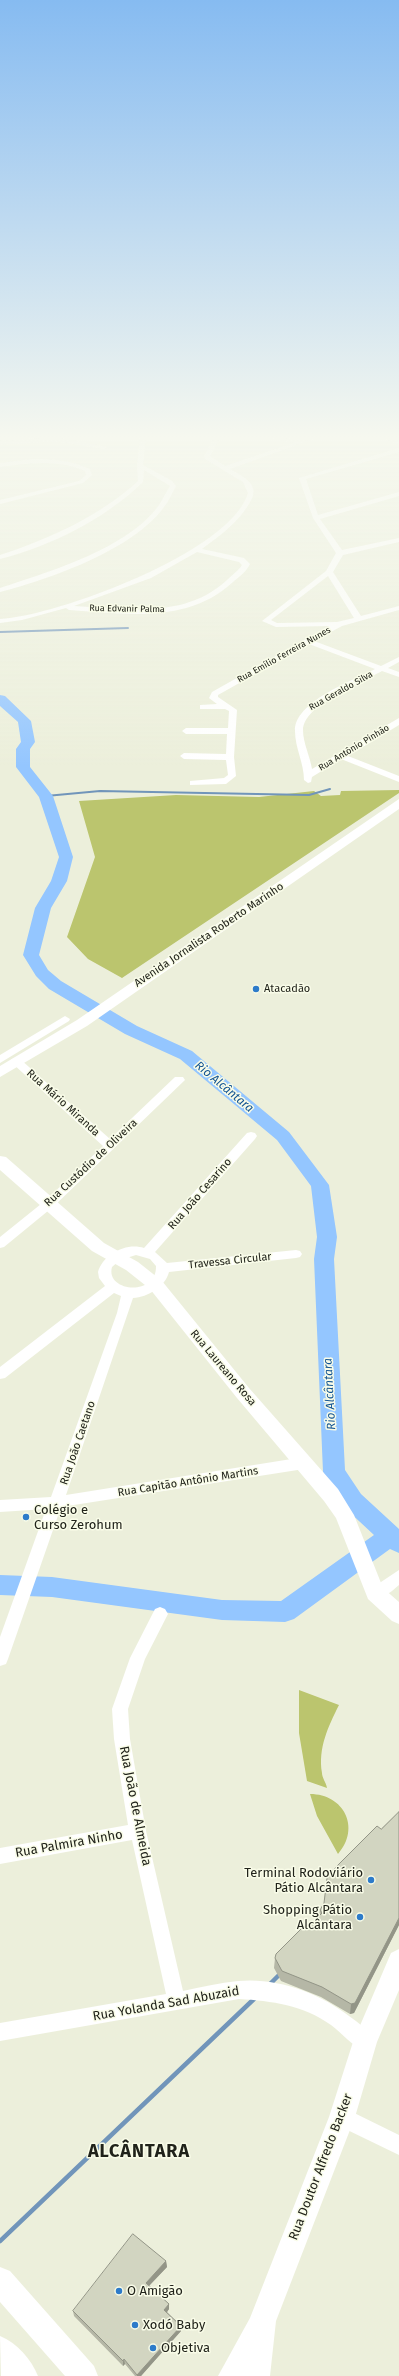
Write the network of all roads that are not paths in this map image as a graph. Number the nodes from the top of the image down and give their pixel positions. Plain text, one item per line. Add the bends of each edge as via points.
1 (26, 546) edge
2 (110, 546) edge
3 (201, 546) edge
4 (335, 546) edge
5 (372, 546) edge
6 (196, 550) junction
7 (340, 553) junction
8 (0, 557) edge
9 (329, 572) junction
10 (0, 590) edge
11 (60, 608) junction
12 (399, 608) edge
13 (359, 619) junction
14 (0, 621) edge
15 (339, 624) junction
16 (307, 641) junction
17 (399, 659) edge
18 (382, 668) junction
19 (399, 675) edge
20 (203, 706) dead end
21 (229, 706) junction
22 (399, 721) edge
23 (186, 731) dead end
24 (232, 731) junction
25 (184, 756) dead end
26 (341, 756) junction
27 (230, 757) junction
28 (308, 778) joint
29 (399, 779) edge
30 (193, 783) dead end
31 (399, 803) edge
32 (65, 1019) dead end
33 (0, 1060) edge
34 (16, 1061) junction
35 (0, 1063) edge
36 (0, 1072) edge
37 (178, 1080) dead end
38 (251, 1136) dead end
39 (110, 1146) junction
40 (0, 1161) edge
41 (50, 1203) junction
42 (0, 1244) edge
43 (148, 1252) junction
44 (296, 1254) dead end
45 (114, 1256) junction
46 (164, 1268) junction
47 (156, 1285) junction
48 (113, 1287) junction
49 (128, 1292) junction
50 (0, 1374) edge
51 (304, 1463) junction
52 (57, 1502) junction
53 (0, 1506) edge
54 (399, 1576) edge
55 (376, 1583) junction
56 (160, 1614) dead end
57 (399, 1615) edge
58 (3, 1642) edge
59 (0, 1659) edge
60 (138, 1831) junction
61 (0, 1856) edge
62 (399, 1961) edge
63 (177, 2002) junction
64 (0, 2032) edge
65 (365, 2042) junction
66 (342, 2117) junction
67 (399, 2145) edge
68 (0, 2281) edge
69 (262, 2321) junction
70 (0, 2352) edge
71 (22, 2376) edge
72 (84, 2376) edge
73 (232, 2376) edge
74 (256, 2376) edge

1 - 8 street
2 - 10 street via 74,565
3 - 6 street
4 - 7 street
5 - 7 street
6 - 11 street via 128,585
6 - 11 street, Rua Edvanir Palma via 241,560 246,564 214,594 179,608 148,611
7 - 9 street
9 - 13 street
9 - 15 street via 266,621 276,625
11 - 14 street via 24,618
12 - 13 street, Rua Emílio Ferreira Nunes
13 - 15 street, Rua Emílio Ferreira Nunes
15 - 16 street, Rua Emílio Ferreira Nunes
16 - 18 street
16 - 21 street, Rua Emílio Ferreira Nunes via 213,696 217,701
17 - 18 street, Rua Geraldo Silva
18 - 19 street
18 - 28 street, Rua Geraldo Silva via 306,710 298,729
20 - 21 street
21 - 24 street via 233,710
22 - 26 street, Rua Antônio Pinhão
23 - 24 street
24 - 27 street
25 - 27 street
26 - 28 street, Rua Antônio Pinhão
26 - 29 street
27 - 30 street via 230,780
31 - 34 main road, Avenida Jornalista Roberto Marinho via 82,1023
32 - 33 street
34 - 35 main road, Avenida Jornalista Roberto Marinho
34 - 36 main road, Avenida Jornalista Roberto Marinho
34 - 39 street, Rua Mário Miranda
37 - 39 street, Rua Custódio de Oliveira
38 - 43 street, Rua João Cesarino
39 - 41 street, Rua Custódio de Oliveira
40 - 41 main road, Rua Laureano Rosa
41 - 42 street, Rua Custódio de Oliveira
41 - 45 main road, Rua Laureano Rosa via 98,1247
43 - 45 street via 126,1251
43 - 46 street via 160,1260
44 - 46 street, Travessa Circular
45 - 47 main road, Rua Laureano Rosa
45 - 48 street via 106,1265 104,1273
46 - 47 street via 162,1279
47 - 49 street via 138,1292
47 - 51 main road, Rua Laureano Rosa via 243,1393
48 - 49 street
48 - 50 street
49 - 52 street, Rua João Caetano
51 - 52 street, Rua Capitão Antônio Martins
51 - 55 main road, Rua Laureano Rosa via 344,1515 358,1550
52 - 53 street, Rua Capitão Antônio Martins
52 - 58 street, Rua João Caetano
54 - 55 street
55 - 57 main road, Rua Laureano Rosa via 375,1593
56 - 60 street, Rua João de Almeida via 138,1658 120,1709 122,1739
58 - 59 street, Rua João Caetano
60 - 61 street, Rua Palmira Ninho
60 - 63 street, Rua João de Almeida
62 - 65 main road, Rua Doutor Alfredo Backer
63 - 64 street, Rua Yolanda Sad Abuzaid
63 - 65 street, Rua Yolanda Sad Abuzaid via 239,1990 268,1990 301,1999 329,2011 345,2022
65 - 66 main road, Rua Doutor Alfredo Backer
66 - 67 street
66 - 69 main road, Rua Doutor Alfredo Backer
68 - 72 main road
69 - 73 main road
69 - 74 main road, Rua Doutor Alfredo Backer
70 - 71 highway

